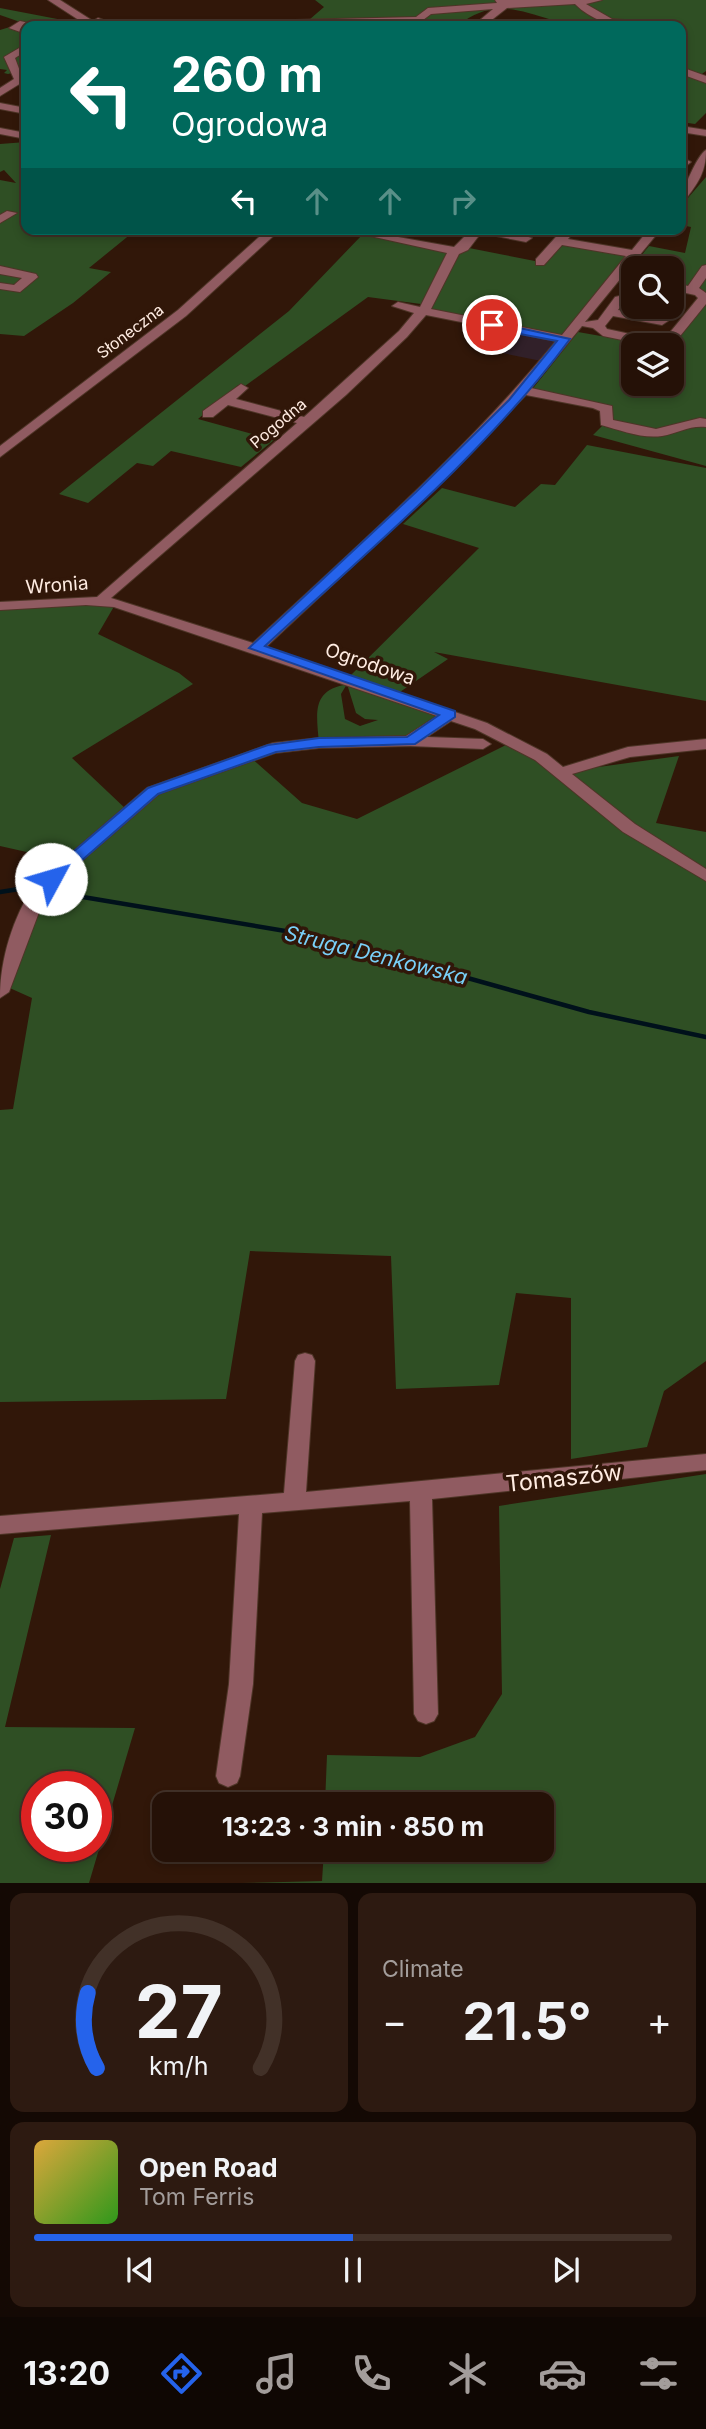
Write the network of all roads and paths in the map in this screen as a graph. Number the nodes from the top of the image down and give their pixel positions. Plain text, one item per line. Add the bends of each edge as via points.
1 (53, 0) edge
2 (66, 0) edge
3 (597, 0) edge
4 (578, 1) edge
5 (502, 3) edge
6 (87, 21) edge
7 (90, 21) edge
8 (378, 21) edge
9 (483, 21) edge
10 (605, 21) edge
11 (21, 27) edge
12 (1, 29) edge
13 (21, 50) edge
14 (686, 72) edge
15 (21, 78) edge
16 (706, 80) edge
17 (21, 81) edge
18 (21, 83) edge
19 (3, 88) edge
20 (0, 104) edge
21 (21, 110) edge
22 (21, 123) edge
23 (686, 130) edge
24 (3, 131) edge
25 (706, 133) edge
26 (21, 135) edge
27 (706, 153) edge
28 (686, 186) edge
29 (0, 211) edge
30 (0, 220) edge
31 (268, 235) edge
32 (417, 235) edge
33 (472, 235) edge
34 (528, 235) edge
35 (565, 235) edge
36 (650, 235) edge
37 (561, 240) junction
38 (459, 249) junction
39 (516, 251) dead end
40 (635, 254) junction
41 (540, 262) dead end
42 (706, 269) edge
43 (0, 270) edge
44 (617, 275) junction
45 (621, 276) edge
46 (0, 286) edge
47 (684, 288) edge
48 (692, 289) junction
49 (619, 300) dead end
50 (398, 306) dead end
51 (424, 312) junction
52 (611, 312) junction
53 (662, 321) dead end
54 (578, 323) junction
55 (597, 325) junction
56 (564, 339) junction
57 (241, 388) dead end
58 (522, 390) junction
59 (226, 400) junction
60 (208, 414) dead end
61 (307, 422) junction
62 (706, 423) edge
63 (0, 453) edge
64 (109, 602) junction
65 (0, 606) edge
66 (256, 648) junction
67 (450, 714) junction
68 (410, 741) junction
69 (483, 744) dead end
70 (706, 744) edge
71 (562, 772) junction
72 (706, 876) edge
73 (0, 992) edge
74 (305, 1361) dead end
75 (706, 1462) edge
76 (421, 1491) junction
77 (294, 1500) junction
78 (251, 1503) junction
79 (0, 1525) edge
80 (426, 1714) dead end
81 (228, 1776) dead end

1 - 6 street
2 - 7 street
3 - 4 street
4 - 5 street
4 - 10 street via 587,13
5 - 8 street via 428,11 419,20
5 - 9 street
11 - 12 street
13 - 15 street via 9,57
14 - 16 street
17 - 19 street
18 - 20 street
20 - 21 street
22 - 24 street
23 - 25 street
24 - 26 street
27 - 28 street
29 - 30 street via 10,213
31 - 63 street, Słoneczna via 182,313
32 - 38 street
33 - 38 street, Pogodna
34 - 39 street
35 - 37 street
36 - 40 street
37 - 40 street
37 - 41 street
38 - 51 street, Pogodna
40 - 44 street
42 - 48 street
43 - 46 street via 32,277 16,289
44 - 45 street
44 - 54 street
47 - 48 street
48 - 55 street via 704,298 666,345 603,332
49 - 52 street
50 - 51 street
51 - 56 street
51 - 61 street, Pogodna
52 - 53 street
52 - 55 street
54 - 55 street
54 - 56 street
56 - 58 street
57 - 59 street
58 - 62 street via 596,405 607,410 606,422 626,428 661,433 692,421
58 - 66 street via 421,495
59 - 60 street
59 - 61 street
61 - 64 street, Pogodna via 106,594
64 - 65 street, Wronia
64 - 66 street, Ogrodowa
66 - 67 street, Ogrodowa
67 - 68 street
67 - 71 street, Ogrodowa via 514,741
68 - 69 street
68 - 73 street via 273,748 153,791 38,894
70 - 71 street via 628,752
71 - 72 street, Ogrodowa via 629,828
74 - 77 street
75 - 76 street, Tomaszów
76 - 77 street, Tomaszów
76 - 80 street
77 - 78 street, Tomaszów
78 - 79 street, Tomaszów
78 - 81 street via 241,1684

